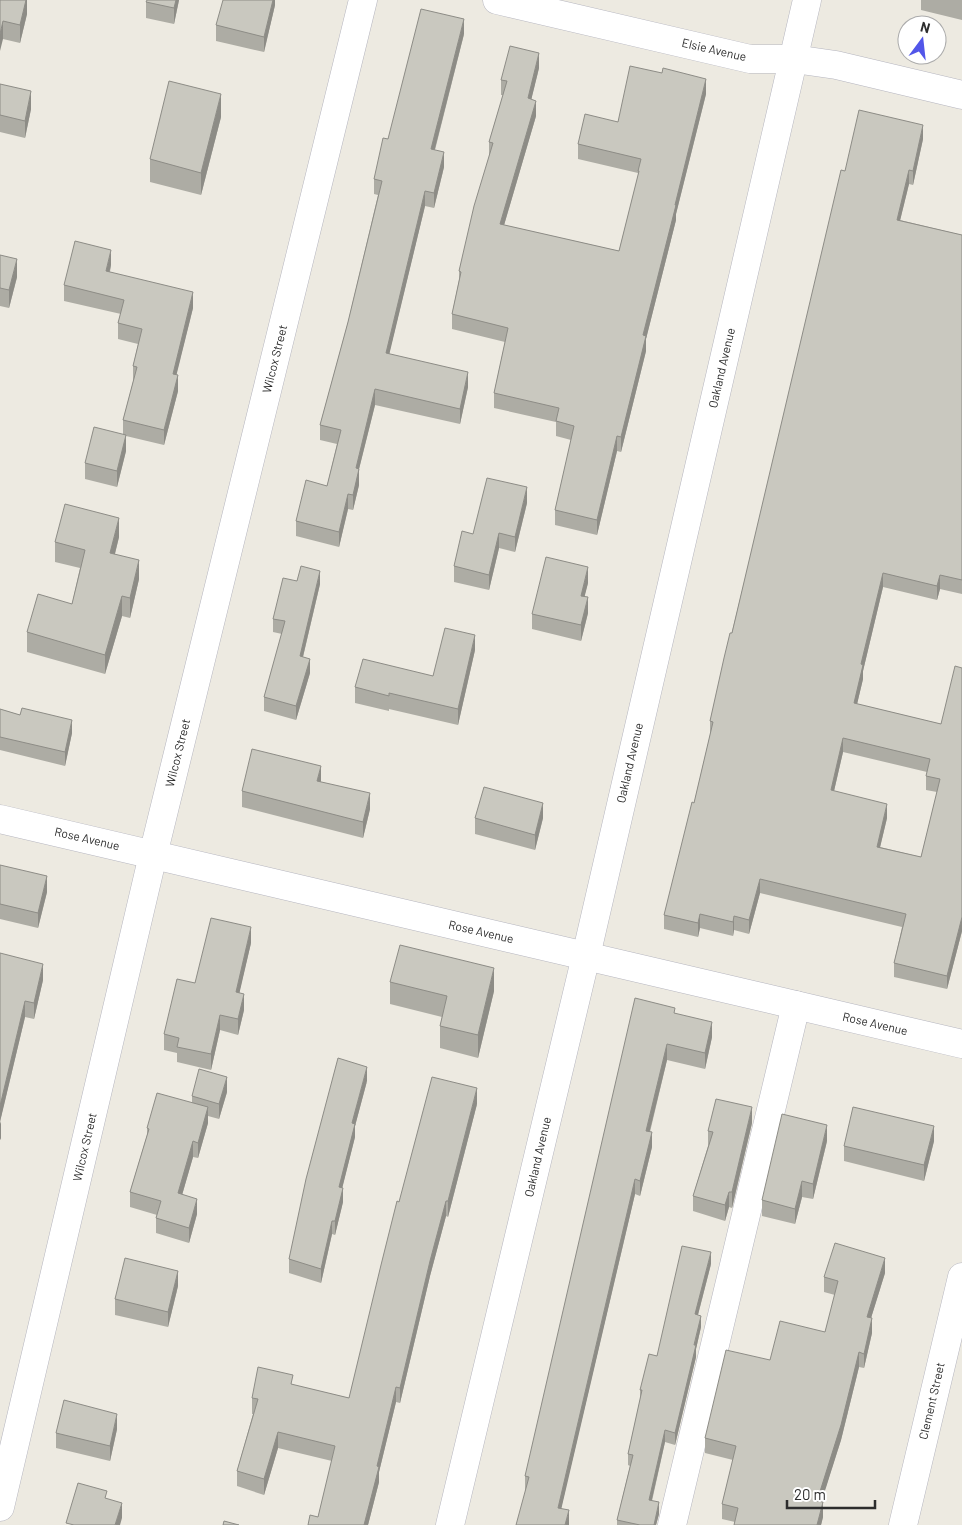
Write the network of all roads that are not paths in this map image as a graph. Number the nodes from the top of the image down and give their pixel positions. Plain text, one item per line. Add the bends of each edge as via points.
1 (363, 0) edge
2 (497, 0) edge
3 (807, 0) edge
4 (794, 59) junction
5 (962, 95) edge
6 (0, 819) edge
7 (153, 855) junction
8 (586, 956) junction
9 (796, 1005) junction
10 (962, 1044) edge
11 (962, 1277) edge
12 (0, 1507) edge
13 (450, 1525) edge
14 (672, 1525) edge
15 (903, 1525) edge

1 - 7 street, Wilcox Street
2 - 4 street, Elsie Avenue via 750,59
3 - 4 street, Oakland Avenue
4 - 5 street, Elsie Avenue
4 - 8 street, Oakland Avenue
6 - 7 street, Rose Avenue
7 - 8 street, Rose Avenue
7 - 12 street, Wilcox Street
8 - 9 street, Rose Avenue
8 - 13 street, Oakland Avenue
9 - 10 street, Rose Avenue
9 - 14 street
11 - 15 street, Clement Street

